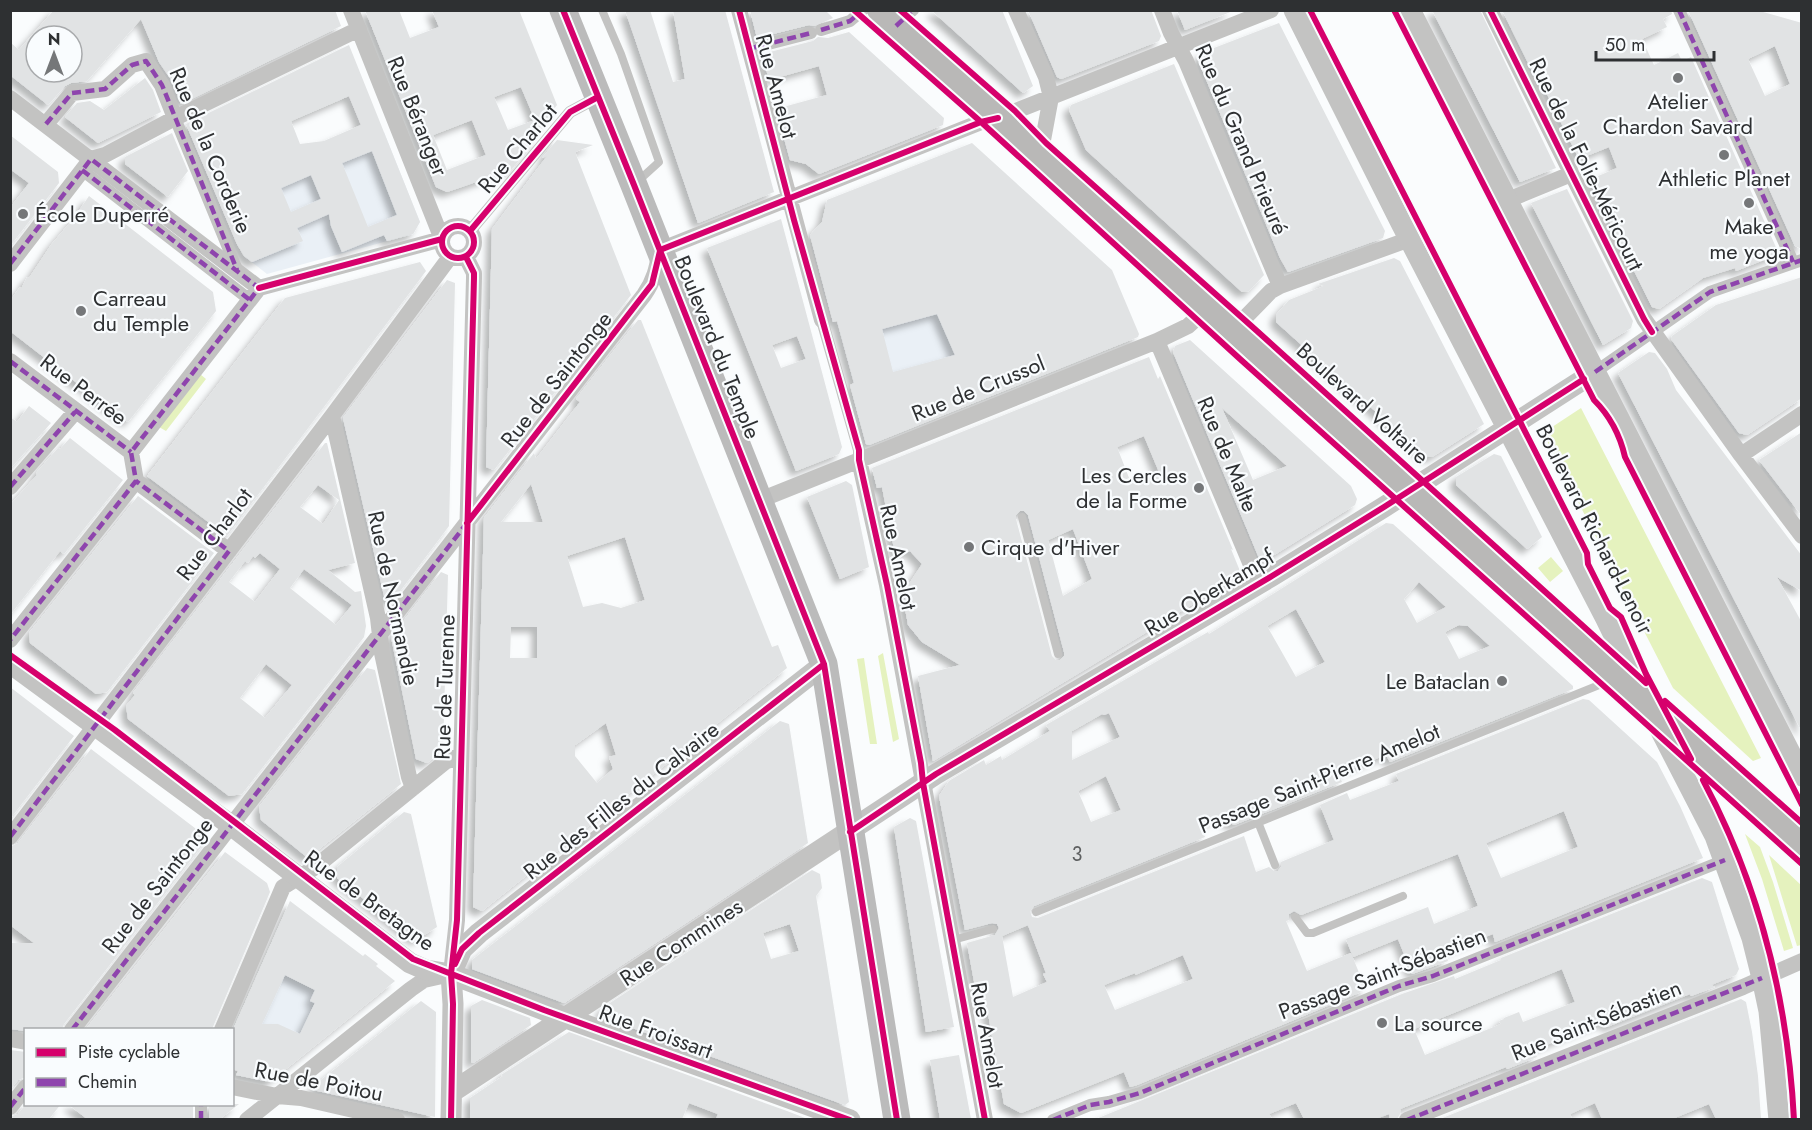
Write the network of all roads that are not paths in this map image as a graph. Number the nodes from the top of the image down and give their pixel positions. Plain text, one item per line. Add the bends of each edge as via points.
1 (351, 10) edge
2 (563, 10) edge
3 (602, 10) edge
4 (739, 10) edge
5 (863, 10) edge
6 (1016, 10) edge
7 (1162, 10) edge
8 (1271, 10) edge
9 (1294, 10) edge
10 (1410, 10) edge
11 (1490, 10) edge
12 (1679, 10) edge
13 (896, 16) edge
14 (359, 29) junction
15 (1179, 47) junction
16 (748, 49) junction
17 (598, 97) junction
18 (1051, 97) junction
19 (10, 98) edge
20 (175, 118) junction
21 (998, 118) junction
22 (46, 124) junction
23 (1033, 150) junction
24 (86, 164) junction
25 (1571, 174) junction
26 (634, 184) junction
27 (789, 200) junction
28 (1508, 200) junction
29 (470, 231) junction
30 (442, 239) junction
31 (1410, 239) junction
32 (660, 250) junction
33 (458, 257) junction
34 (1797, 261) edge
35 (10, 264) edge
36 (238, 273) junction
37 (1280, 286) junction
38 (254, 294) junction
39 (1208, 308) junction
40 (822, 320) joint
41 (1233, 330) junction
42 (1652, 332) junction
43 (1157, 341) junction
44 (10, 361) edge
45 (1595, 372) junction
46 (75, 412) junction
47 (1802, 414) edge
48 (332, 416) junction
49 (1508, 428) junction
50 (131, 453) junction
51 (1740, 455) junction
52 (859, 460) junction
53 (135, 482) junction
54 (10, 487) edge
55 (1410, 490) junction
56 (760, 500) junction
57 (1022, 517) dead end
58 (467, 523) junction
59 (1802, 536) edge
60 (229, 551) junction
61 (1259, 584) junction
62 (380, 634) junction
63 (10, 640) edge
64 (1058, 654) dead end
65 (10, 663) edge
66 (824, 664) junction
67 (1617, 678) junction
68 (1649, 708) junction
69 (96, 726) junction
70 (460, 755) junction
71 (1802, 776) edge
72 (923, 783) junction
73 (413, 788) junction
74 (1258, 822) junction
75 (232, 826) junction
76 (850, 832) junction
77 (10, 837) edge
78 (1802, 844) edge
79 (1725, 860) junction
80 (1275, 865) dead end
81 (298, 876) junction
82 (1402, 896) dead end
83 (1036, 912) dead end
84 (1295, 917) dead end
85 (993, 929) dead end
86 (953, 940) junction
87 (1802, 961) edge
88 (451, 974) junction
89 (1762, 978) junction
90 (566, 1018) junction
91 (73, 1028) edge
92 (222, 1028) edge
93 (234, 1087) edge
94 (24, 1090) edge
95 (452, 1092) junction
96 (277, 1096) junction
97 (10, 1107) edge
98 (247, 1119) edge
99 (397, 1119) edge
100 (451, 1119) edge
101 (850, 1119) edge
102 (897, 1119) edge
103 (985, 1119) edge
104 (1053, 1119) edge
105 (1407, 1119) edge
106 (1779, 1119) edge

1 - 14 street, Rue Béranger
2 - 17 main road, Boulevard du Temple
3 - 26 lane via 659,162
4 - 16 street, Rue Amelot
5 - 16 street via 850,21
6 - 18 street
7 - 15 street, Rue du Grand Prieuré
8 - 15 street
9 - 31 street, Boulevard Richard-Lenoir
10 - 28 street
11 - 25 street, Rue de la Folie-Méricourt
12 - 34 street
13 - 21 main road, Boulevard Voltaire
14 - 20 street
14 - 30 street, Rue Béranger
15 - 18 street
15 - 37 street, Rue du Grand Prieuré
16 - 27 street, Rue Amelot
17 - 26 main road, Boulevard du Temple
17 - 29 street, Rue Charlot via 570,112
18 - 21 street
18 - 23 street via 1043,140
19 - 22 street
20 - 22 street, Rue de la Corderie via 162,85 146,61 132,65 105,89 72,93
20 - 24 street
20 - 36 street, Rue de la Corderie
21 - 23 main road, Boulevard Voltaire
21 - 27 street
22 - 24 street
23 - 39 main road, Boulevard Voltaire
24 - 35 street
24 - 36 street
24 - 38 street
25 - 28 street
25 - 42 street, Rue de la Folie-Méricourt
26 - 32 main road, Boulevard du Temple
27 - 32 street
27 - 40 street, Rue Amelot
28 - 45 street
29 - 30 street via 461,226 451,227
29 - 33 street via 473,250
30 - 33 street via 443,249
30 - 38 street
31 - 37 street
31 - 49 street, Boulevard Richard-Lenoir
32 - 56 main road, Boulevard du Temple
32 - 58 street, Rue de Saintonge via 648,290
33 - 48 street, Rue Charlot
33 - 58 street, Rue de Turenne via 474,273
34 - 42 street, Rue Oberkampf via 1710,292
36 - 38 street
37 - 41 street
38 - 50 street
39 - 41 main road, Boulevard Voltaire
39 - 43 street, Rue de Crussol via 1188,326
40 - 52 street, Rue Amelot
41 - 55 main road, Boulevard Voltaire
42 - 45 street, Rue Oberkampf
42 - 51 street, Rue de la Folie-Méricourt
43 - 52 street, Rue de Crussol via 995,410
43 - 61 street, Rue de Malte
44 - 46 street, Rue Perrée
45 - 49 street, Rue Oberkampf
45 - 71 street
46 - 50 street, Rue Perrée
46 - 54 street
47 - 51 street
48 - 60 street, Rue Charlot
48 - 62 street, Rue de Normandie
49 - 55 street, Rue Oberkampf
49 - 68 street, Boulevard Richard-Lenoir
50 - 53 street
51 - 59 street, Rue de la Folie-Méricourt
52 - 56 street, Rue de Crussol
52 - 72 street, Rue Amelot via 887,585
53 - 60 street
53 - 63 street
55 - 61 street, Rue Oberkampf
55 - 67 main road, Boulevard Voltaire
56 - 66 main road, Boulevard du Temple
57 - 64 lane
58 - 62 street, Rue de Saintonge
58 - 70 street, Rue de Turenne
60 - 69 street, Rue Charlot
61 - 72 street, Rue Oberkampf
62 - 73 street, Rue de Normandie
62 - 75 street, Rue de Saintonge
65 - 69 street, Rue de Bretagne
66 - 76 main road, Boulevard du Temple
66 - 88 street, Rue des Filles du Calvaire via 479,933 462,950
67 - 68 main road, Boulevard Voltaire
67 - 74 lane, Passage Saint-Pierre Amelot
68 - 78 main road, Boulevard Voltaire
68 - 79 street, Boulevard Richard-Lenoir
69 - 75 street, Rue de Bretagne
69 - 77 street, Rue Charlot
70 - 73 street
70 - 88 street, Rue de Turenne via 457,920
72 - 76 street, Rue Oberkampf
72 - 86 street, Rue Amelot
73 - 81 street via 314,868
74 - 80 lane
74 - 83 lane, Passage Saint-Pierre Amelot
75 - 81 street, Rue de Bretagne
75 - 91 street, Rue de Saintonge
76 - 90 street, Rue Commines
76 - 102 main road, Boulevard du Temple
79 - 89 street, Boulevard Richard-Lenoir
79 - 104 street, Passage Saint-Sébastien via 1400,986 1140,1093
81 - 88 street, Rue de Bretagne via 410,963
81 - 92 street via 283,887
82 - 84 lane via 1313,933 1307,933
85 - 86 lane
86 - 103 street, Rue Amelot
87 - 89 street, Rue Saint-Sébastien
88 - 90 street, Rue Froissart
88 - 95 street, Rue de Turenne
88 - 96 street via 424,980 411,989
89 - 105 street, Rue Saint-Sébastien
89 - 106 street, Boulevard Richard-Lenoir via 1770,1019
90 - 95 street, Rue Commines
90 - 101 street, Rue Froissart
93 - 96 street, Rue de Poitou
94 - 97 street
95 - 100 street, Rue de Turenne
96 - 98 street
96 - 99 street, Rue de Poitou

